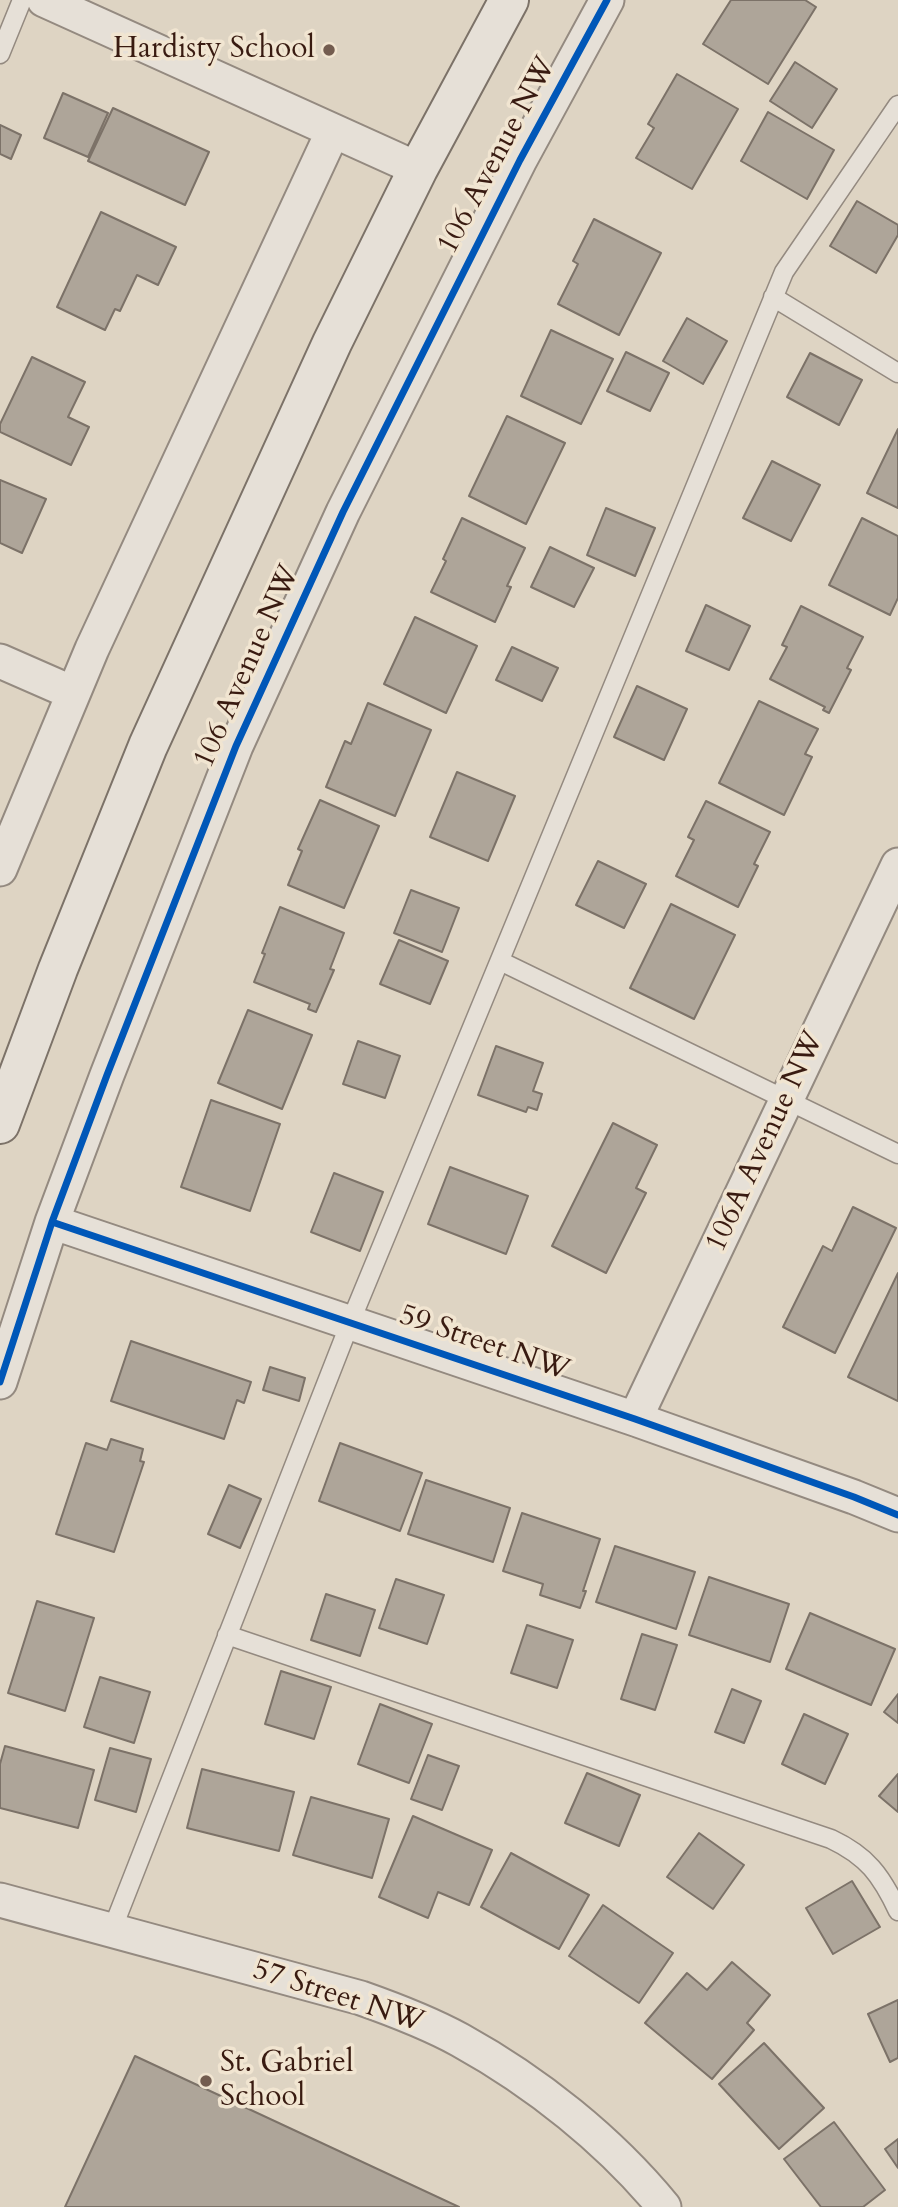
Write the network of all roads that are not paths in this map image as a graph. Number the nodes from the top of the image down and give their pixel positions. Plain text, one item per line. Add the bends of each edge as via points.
1 (22, 0) edge
2 (44, 0) edge
3 (509, 0) edge
4 (607, 0) edge
5 (0, 54) edge
6 (898, 105) edge
7 (333, 131) junction
8 (418, 169) junction
9 (773, 297) junction
10 (898, 373) edge
11 (0, 661) edge
12 (72, 693) junction
13 (898, 864) edge
14 (0, 869) edge
15 (500, 961) junction
16 (787, 1100) junction
17 (0, 1124) edge
18 (898, 1154) edge
19 (52, 1222) junction
20 (350, 1323) junction
21 (0, 1382) edge
22 (635, 1419) junction
23 (898, 1515) edge
24 (227, 1635) junction
25 (0, 1900) edge
26 (898, 1911) edge
27 (112, 1930) junction
28 (664, 2207) edge

1 - 5 lane
2 - 7 street
3 - 8 main road, 106 Avenue NW
4 - 19 street, 106 Avenue NW via 514,172 349,500 236,746
6 - 9 lane via 784,272
7 - 8 street
7 - 12 street
8 - 17 main road, 106 Avenue NW via 332,343 148,746
9 - 10 lane
9 - 15 lane
11 - 12 street
12 - 14 street
13 - 16 street, 106A Avenue NW
15 - 16 lane
15 - 20 lane
16 - 18 lane
16 - 22 street, 106A Avenue NW
19 - 20 street, 59 Street NW
19 - 21 street, 106 Avenue NW
20 - 22 street, 59 Street NW
20 - 24 lane
22 - 23 street, 59 Street NW
24 - 26 lane via 831,1839 874,1868
24 - 27 lane
25 - 27 street, 57 Street NW
27 - 28 street, 57 Street NW via 361,1998 460,2039 564,2111 613,2152

